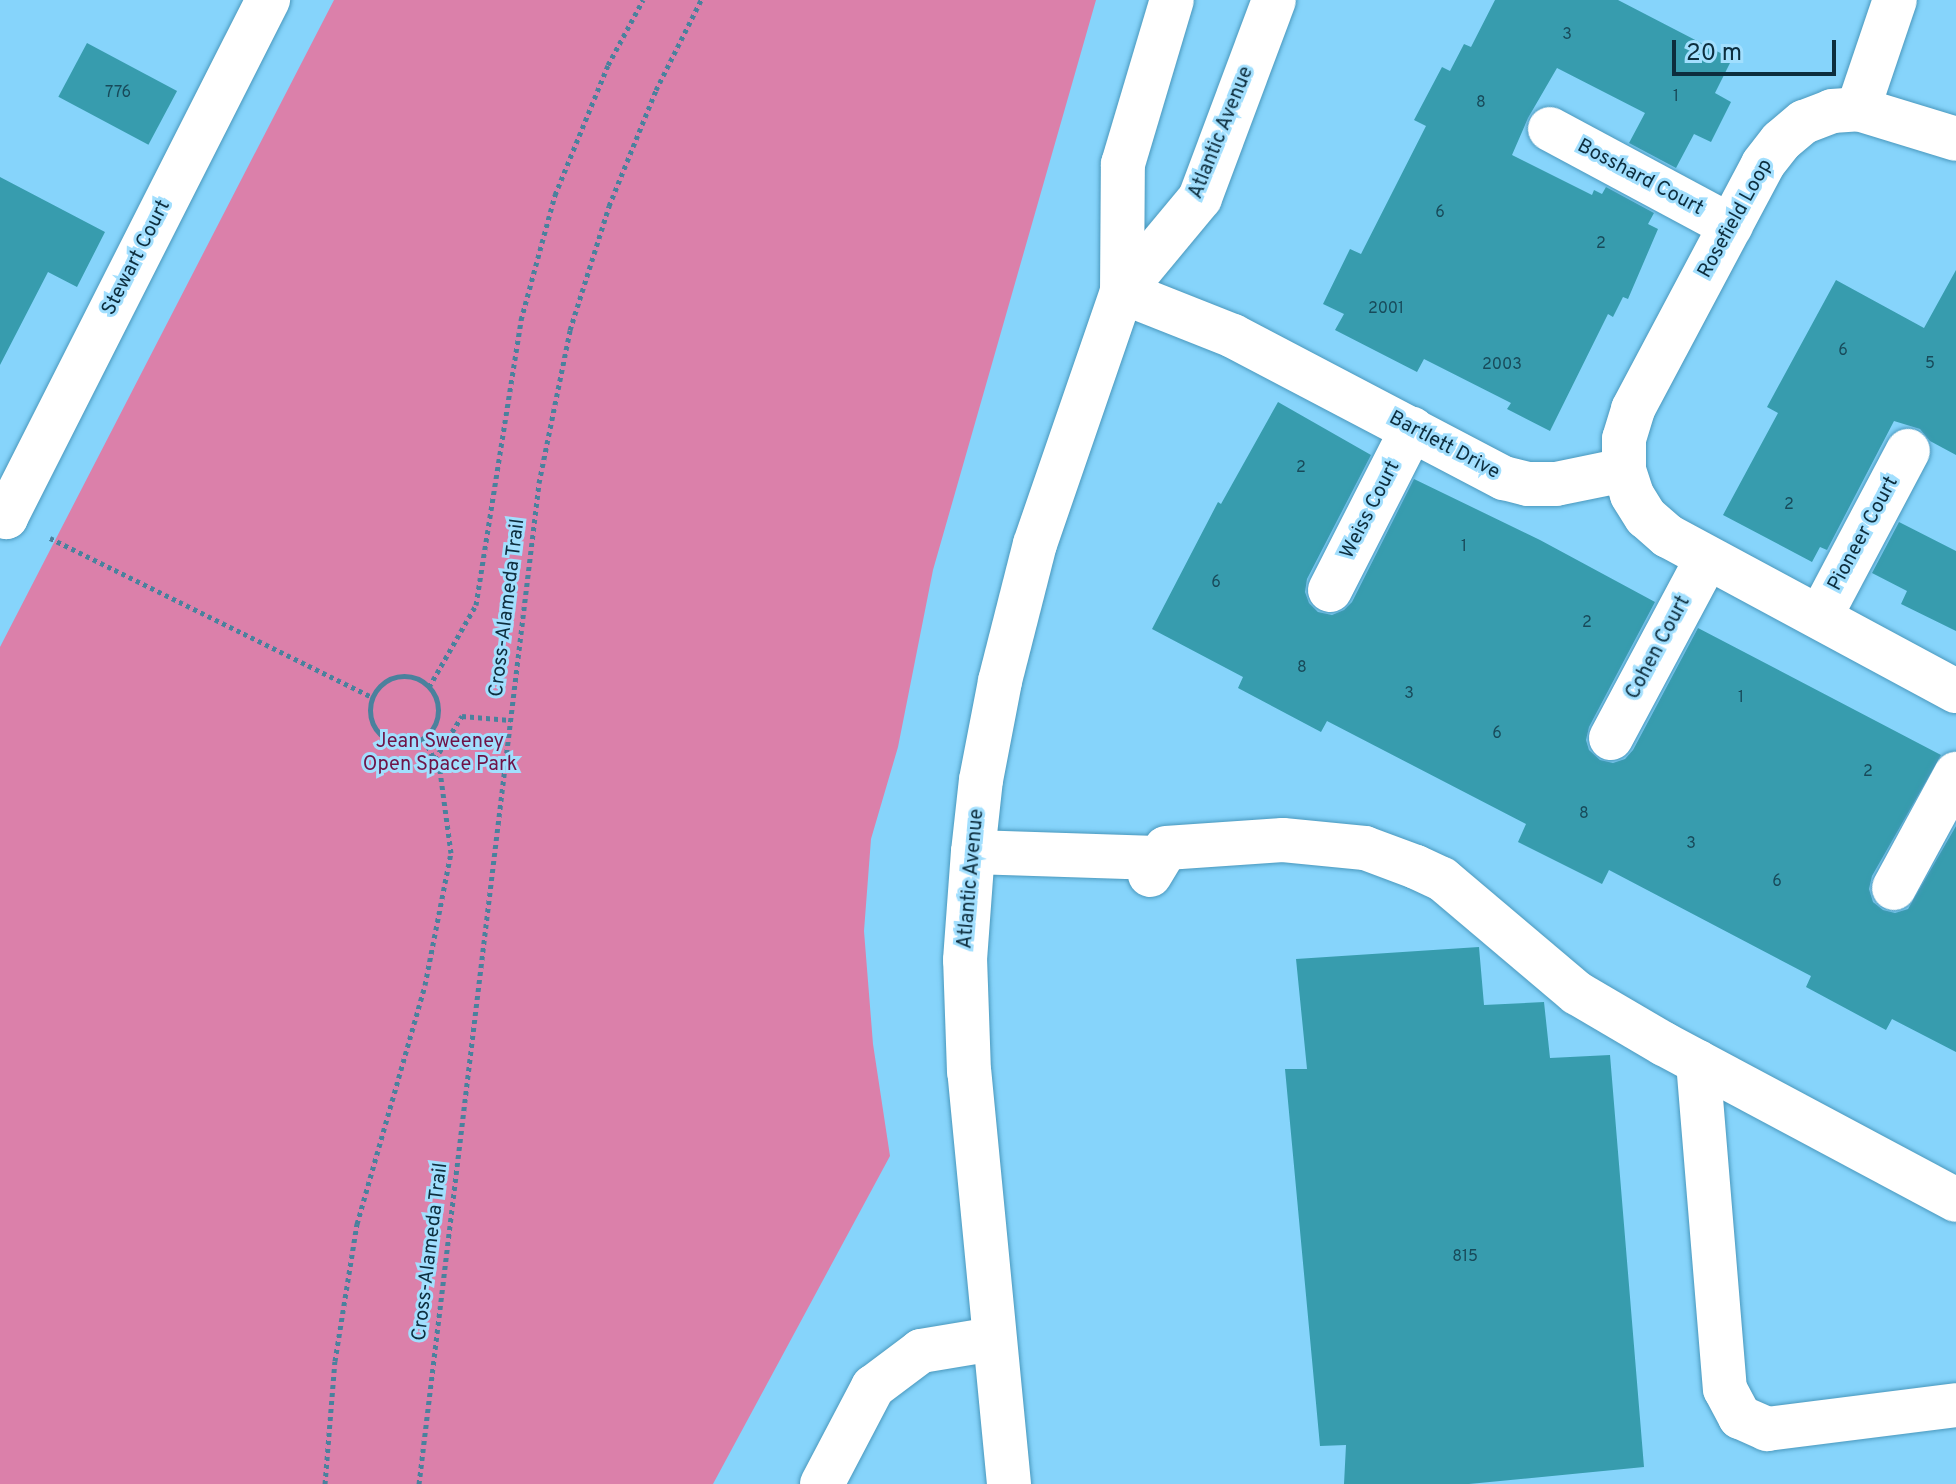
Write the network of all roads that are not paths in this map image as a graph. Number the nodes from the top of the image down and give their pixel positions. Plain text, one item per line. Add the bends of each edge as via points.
1 (268, 0) edge
2 (1172, 0) edge
3 (1274, 0) edge
4 (1895, 0) edge
5 (1858, 109) junction
6 (1550, 129) dead end
7 (1956, 139) edge
8 (1731, 226) junction
9 (1122, 292) junction
10 (1412, 429) junction
11 (1908, 451) dead end
12 (1624, 470) junction
13 (3, 515) edge
14 (1707, 558) junction
15 (1330, 590) dead end
16 (1820, 617) junction
17 (1956, 691) edge
18 (1611, 738) dead end
19 (1956, 774) edge
20 (973, 852) junction
21 (1894, 888) dead end
22 (1698, 1062) junction
23 (1956, 1200) edge
24 (993, 1339) junction
25 (1956, 1405) edge
26 (822, 1484) edge
27 (1009, 1484) edge

1 - 13 street, Stewart Court
2 - 9 street, Atlantic Avenue via 1123,164
3 - 9 street, Atlantic Avenue via 1200,198
4 - 5 street
5 - 7 street, Rosefield Loop
5 - 8 street, Rosefield Loop via 1832,111 1804,122 1781,141
6 - 8 street, Bosshard Court
8 - 12 street, Rosefield Loop via 1633,409 1624,439
9 - 10 street, Bartlett Drive via 1233,336
9 - 20 street, Atlantic Avenue via 1035,544 1000,681
10 - 12 street, Bartlett Drive via 1504,478 1528,484 1556,484
10 - 15 street, Weiss Court
11 - 16 street, Pioneer Court
12 - 14 street via 1646,517
14 - 16 street
14 - 18 street, Cohen Court
16 - 17 street
19 - 21 street
20 - 22 street via 1154,866 1166,848 1283,840 1365,848 1442,879 1577,993
20 - 24 street, Atlantic Avenue via 965,960 969,1058
22 - 23 street
22 - 25 street via 1725,1389 1740,1417 1767,1429
24 - 26 street via 921,1351 873,1387
24 - 27 street, Atlantic Avenue

